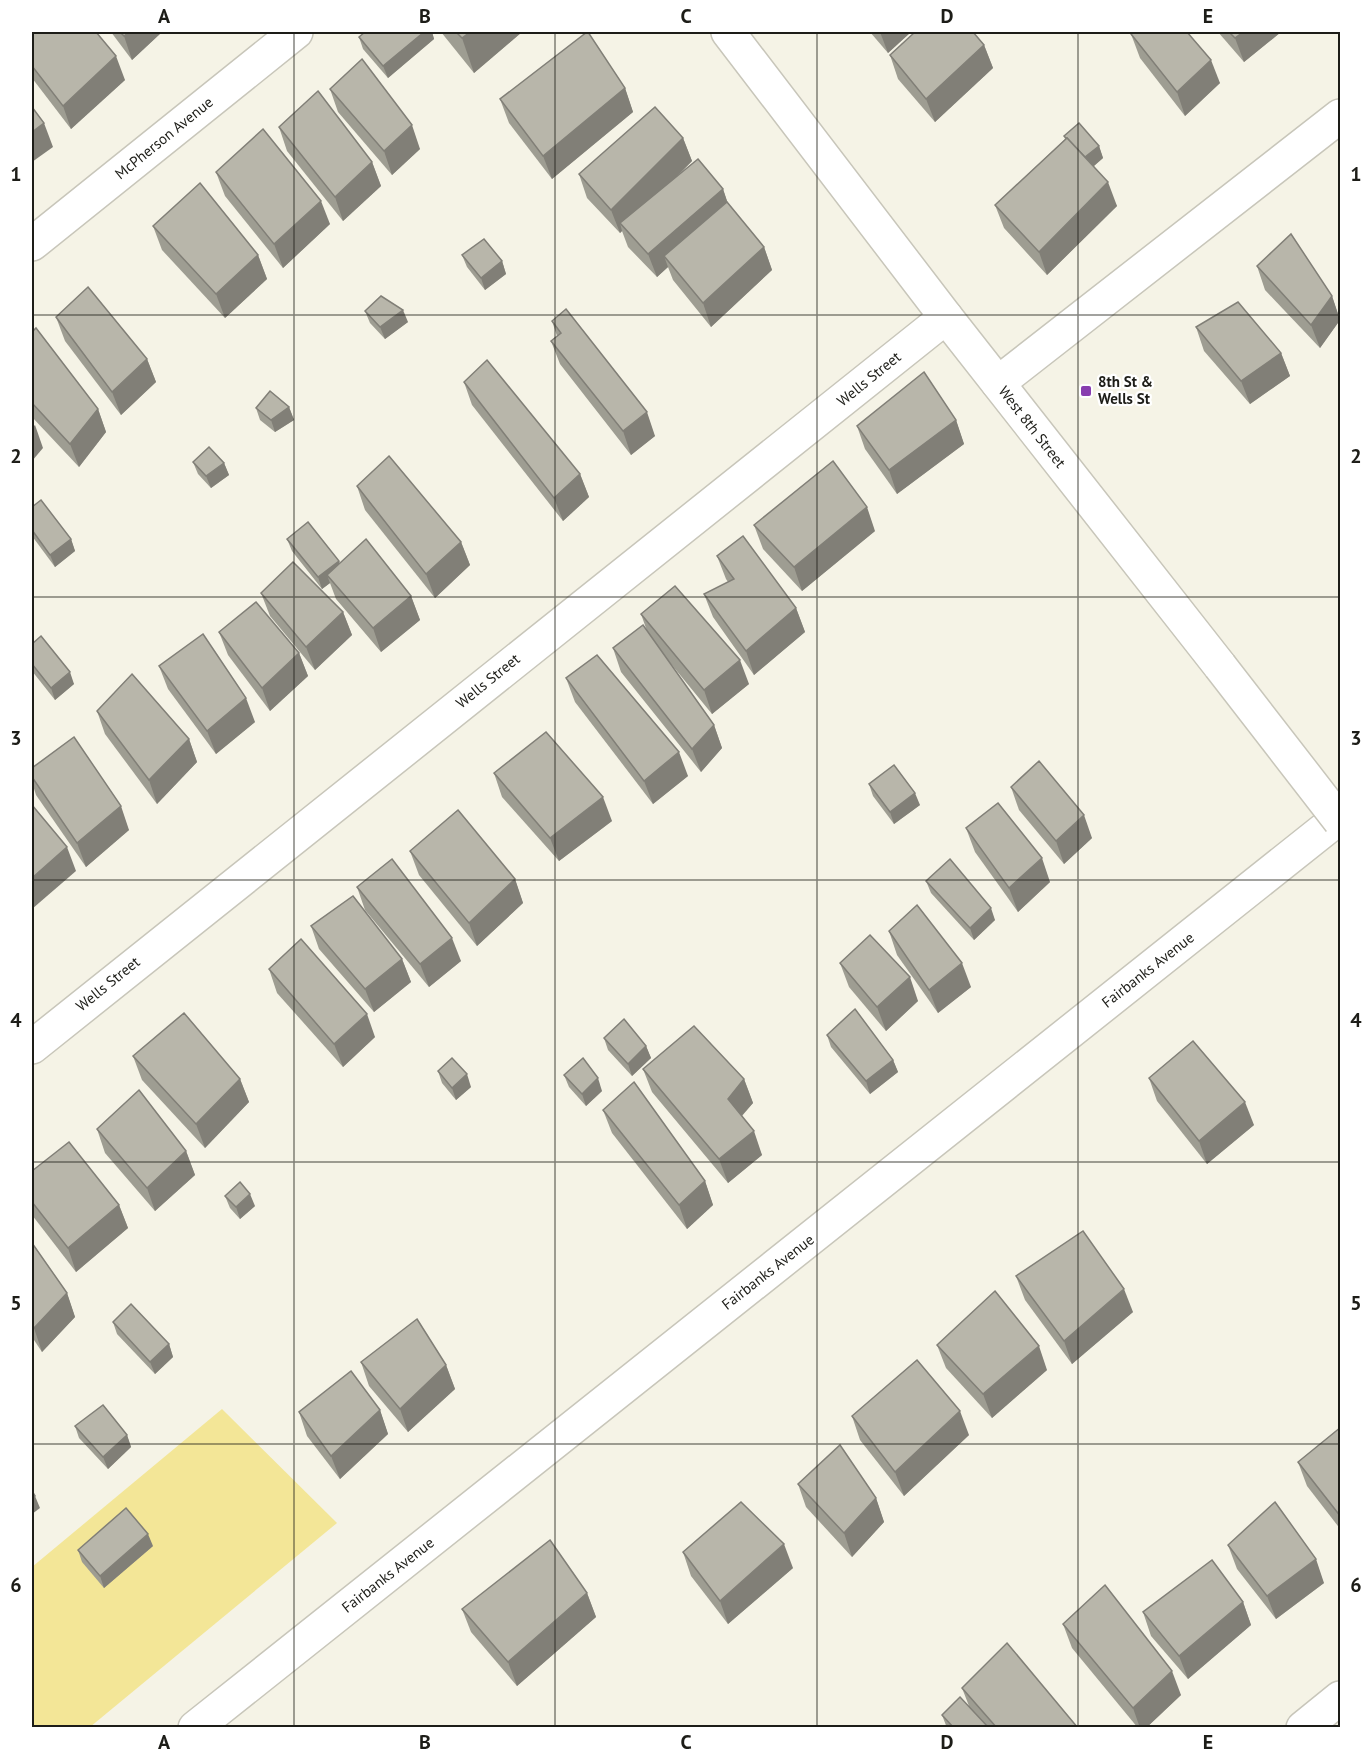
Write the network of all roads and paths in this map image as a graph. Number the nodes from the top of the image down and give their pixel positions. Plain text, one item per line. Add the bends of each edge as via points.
1 (296, 32) edge
2 (728, 32) edge
3 (1341, 116) edge
4 (32, 244) edge
5 (946, 317) junction
6 (998, 383) junction
7 (1341, 819) edge
8 (32, 1047) edge
9 (1341, 1698) edge
10 (195, 1728) edge
11 (1303, 1728) edge

1 - 4 street, McPherson Avenue
2 - 5 street, West 8th Street
3 - 6 street
5 - 6 street, West 8th Street
5 - 8 street, Wells Street
6 - 7 street, West 8th Street, bridge
7 - 10 street, Fairbanks Avenue
9 - 11 street

